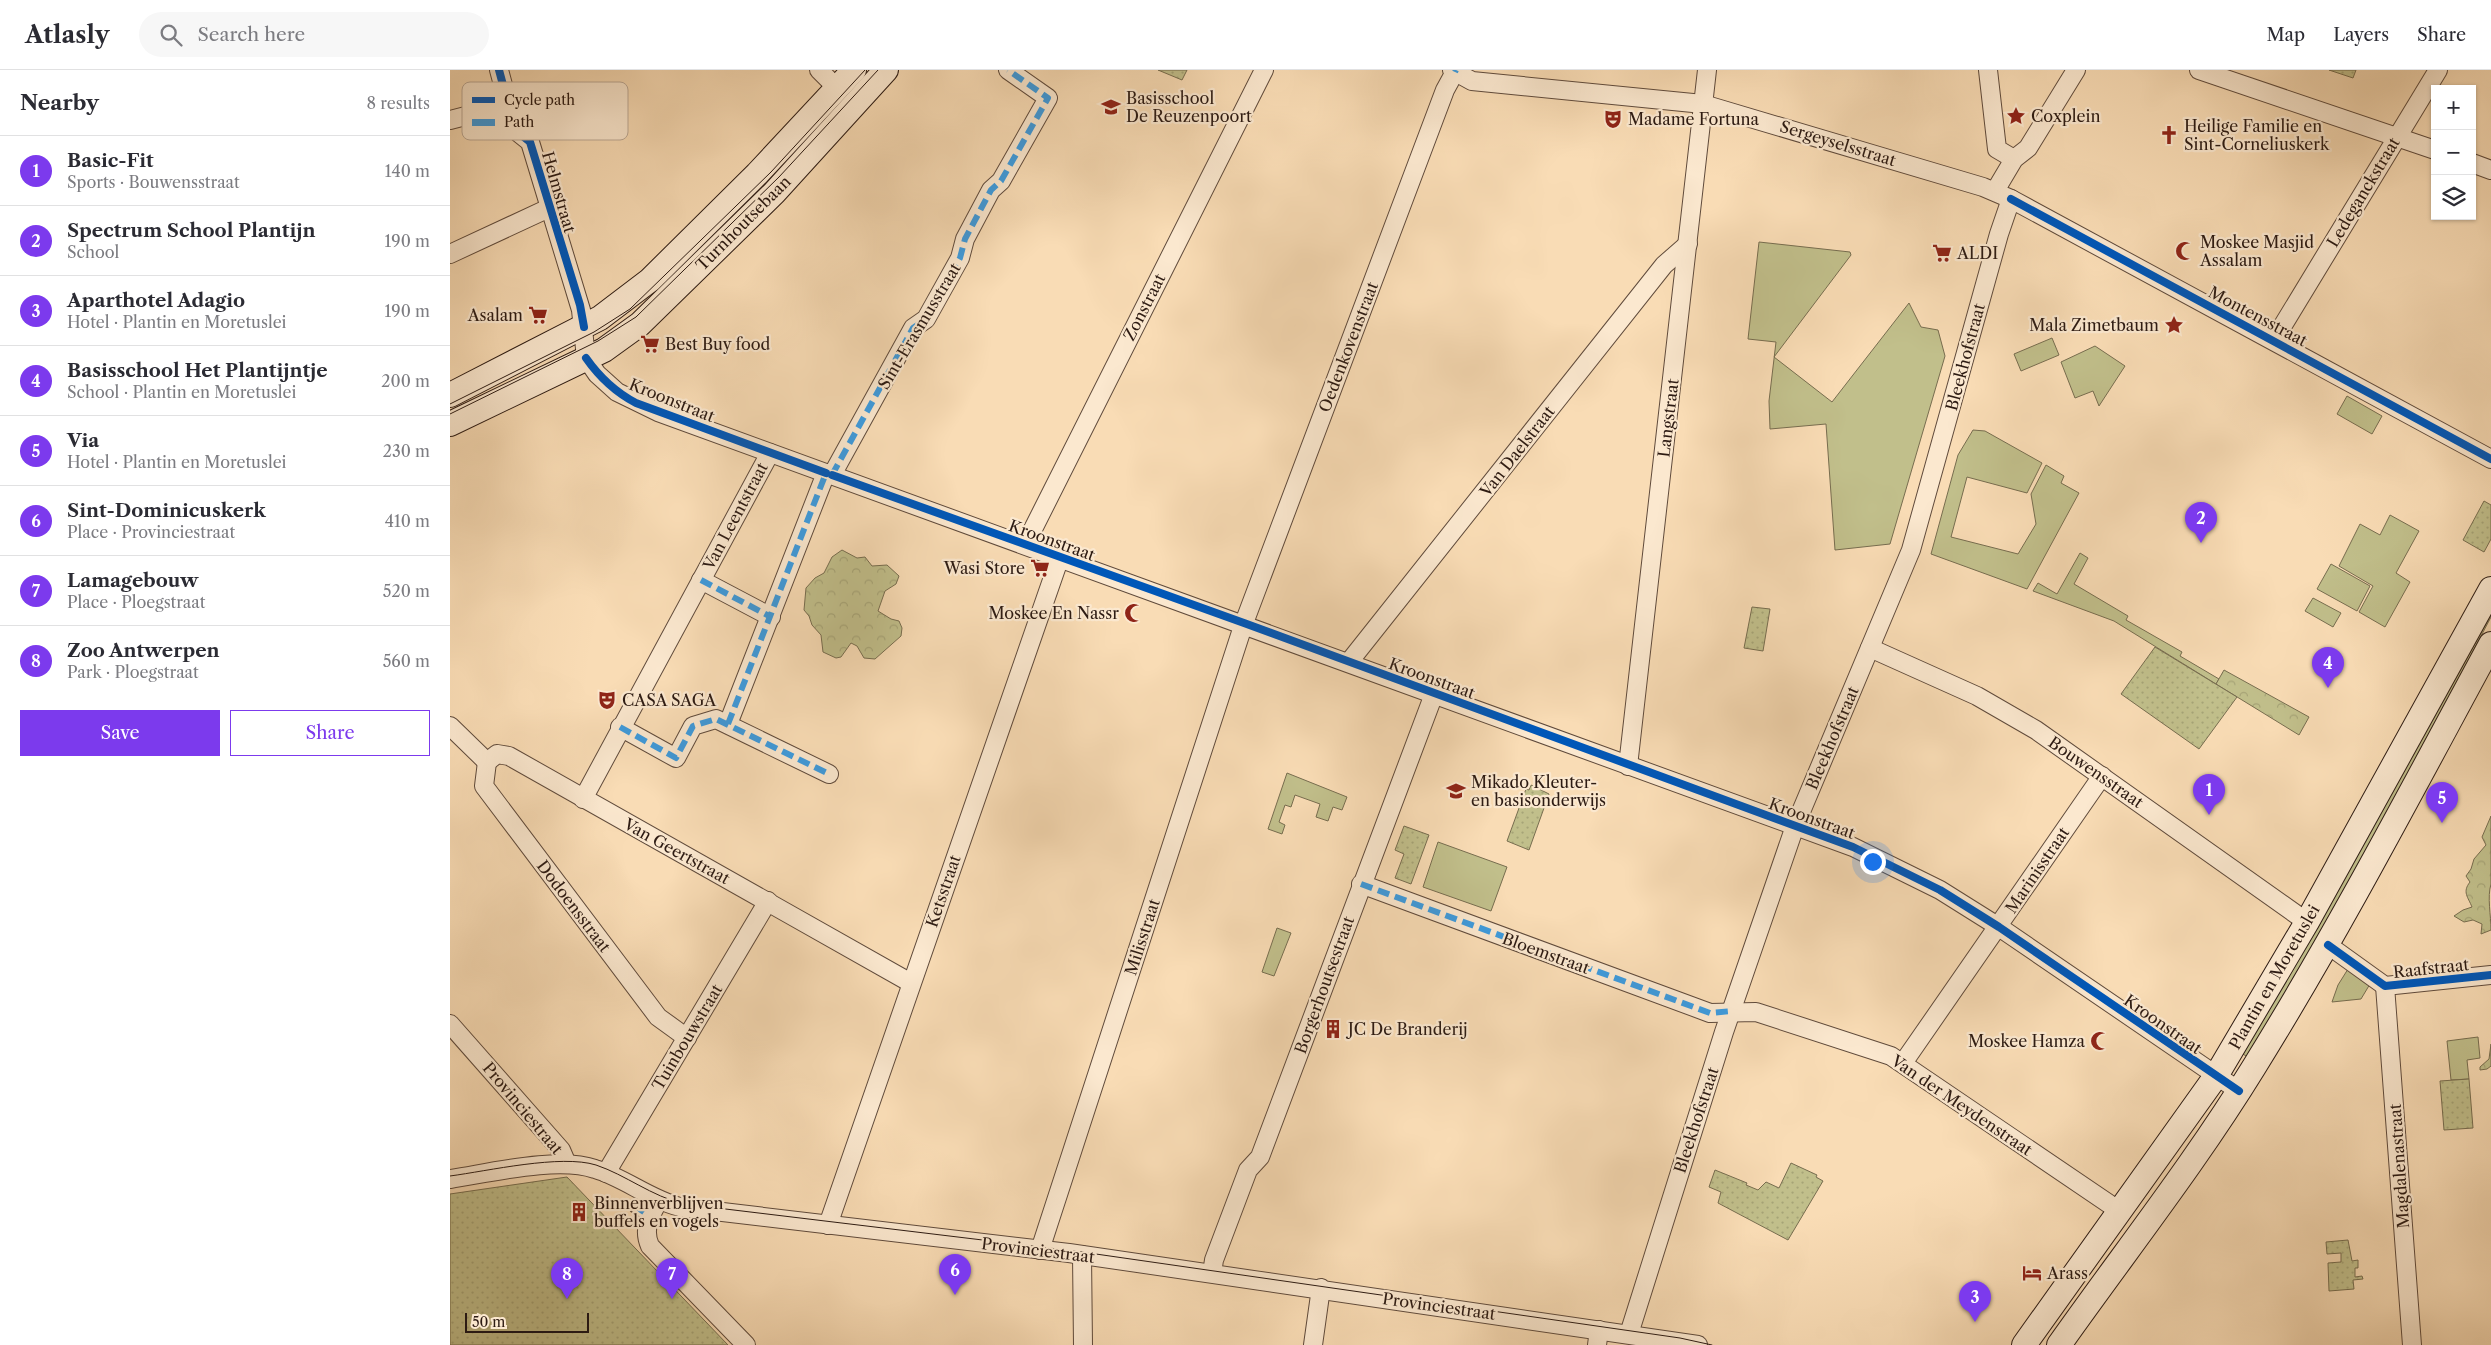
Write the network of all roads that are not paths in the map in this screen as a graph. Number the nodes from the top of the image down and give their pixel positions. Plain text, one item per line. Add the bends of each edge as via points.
1 (819, 70) edge
2 (854, 70) edge
3 (886, 70) edge
4 (1008, 70) edge
5 (1264, 70) edge
6 (1707, 70) edge
7 (1988, 70) edge
8 (2076, 70) edge
9 (2199, 70) edge
10 (2438, 70) edge
11 (1454, 71) edge
12 (837, 88) junction
13 (1703, 104) junction
14 (2396, 137) junction
15 (528, 140) edge
16 (2431, 149) edge
17 (2014, 159) junction
18 (2476, 164) edge
19 (2491, 170) edge
20 (1995, 191) junction
21 (2011, 199) junction
22 (549, 208) junction
23 (1688, 244) junction
24 (450, 254) edge
25 (584, 327) junction
26 (2274, 340) junction
27 (586, 358) junction
28 (450, 395) edge
29 (450, 424) edge
30 (770, 453) junction
31 (2491, 459) edge
32 (829, 474) junction
33 (1025, 545) junction
34 (1060, 557) junction
35 (701, 580) junction
36 (2491, 589) edge
37 (771, 617) junction
38 (1244, 623) junction
39 (2491, 644) edge
40 (1870, 648) junction
41 (1349, 662) junction
42 (1434, 694) junction
43 (728, 724) junction
44 (450, 726) edge
45 (620, 727) junction
46 (487, 762) junction
47 (1628, 766) junction
48 (830, 774) dead end
49 (2102, 776) junction
50 (583, 799) junction
51 (1795, 826) junction
52 (1361, 884) junction
53 (768, 902) junction
54 (2308, 922) junction
55 (1999, 927) junction
56 (2328, 944) junction
57 (2491, 975) edge
58 (911, 983) junction
59 (2385, 986) junction
60 (1732, 1011) junction
61 (450, 1024) edge
62 (687, 1038) junction
63 (1903, 1063) junction
64 (2216, 1076) junction
65 (2238, 1092) junction
66 (567, 1164) junction
67 (606, 1173) junction
68 (450, 1179) edge
69 (660, 1200) junction
70 (2121, 1212) junction
71 (828, 1225) junction
72 (1040, 1250) junction
73 (1082, 1255) junction
74 (1212, 1273) junction
75 (1320, 1288) junction
76 (1629, 1334) junction
77 (1598, 1337) edge
78 (746, 1345) edge
79 (1083, 1345) edge
80 (1313, 1345) edge
81 (1698, 1345) edge
82 (2024, 1345) edge
83 (2060, 1345) edge
84 (2412, 1345) edge

1 - 12 street
2 - 12 main road, Turnhoutsebaan
3 - 27 main road, Turnhoutsebaan via 774,193 670,296 625,335
4 - 32 street, Sint-Erasmusstraat via 1048,98 1001,181 991,190 965,239 960,258 926,320 913,328
5 - 33 street, Zonstraat
6 - 13 street, Langstraat
7 - 17 street via 1997,149
8 - 17 street via 2028,148
9 - 14 street
10 - 14 street, Ledeganckstraat
11 - 13 street, Sergeyselsstraat via 1472,81
11 - 38 street, Oedenkovenstraat
12 - 25 main road, Turnhoutsebaan via 757,174 650,280 614,309
13 - 20 street, Sergeyselsstraat
13 - 23 street, Langstraat
14 - 16 street
14 - 26 street, Ledeganckstraat
15 - 22 street, Helmstraat
17 - 20 street
18 - 19 street
20 - 21 street, Sergeyselsstraat
21 - 26 street, Montensstraat
21 - 40 street, Bleekhofstraat via 1911,550
22 - 24 street
22 - 25 street, Helmstraat
23 - 41 street, Van Daelstraat via 1664,265
23 - 47 street, Langstraat
25 - 27 street
25 - 28 main road, Turnhoutsebaan
26 - 31 street, Montensstraat
27 - 29 main road, Turnhoutsebaan
27 - 30 street, Kroonstraat via 597,374 617,392 636,403
30 - 32 street, Kroonstraat
30 - 35 street, Van Leentstraat
32 - 33 street, Kroonstraat
32 - 37 street, Sint-Erasmusstraat
33 - 34 street, Kroonstraat
34 - 38 street, Kroonstraat
34 - 58 street, Ketsstraat
35 - 37 street, Van Leentstraat
35 - 45 street, Van Leentstraat
36 - 54 main road, Plantin en Moretuslei
37 - 43 street
38 - 41 street, Kroonstraat
38 - 72 street, Milisstraat
39 - 56 main road, Plantin en Moretuslei
40 - 49 street, Bouwensstraat via 1977,696 2036,730
40 - 51 street, Bleekhofstraat
41 - 42 street, Kroonstraat
42 - 47 street, Kroonstraat
42 - 52 street, Borgerhoutsestraat
43 - 45 street via 716,719 693,726 676,758
43 - 48 street
44 - 46 street
45 - 50 street, Van Leentstraat
46 - 50 street, Van Geertstraat via 496,754 509,756
46 - 62 street, Dodoensstraat via 484,786 658,1017
47 - 51 street, Kroonstraat
49 - 54 street, Bouwensstraat
49 - 55 street, Marinisstraat
50 - 53 street, Van Geertstraat
51 - 55 street, Kroonstraat via 1887,862
51 - 60 street, Bleekhofstraat
52 - 60 street, Bloemstraat via 1710,1013
52 - 74 street, Borgerhoutsestraat via 1260,1157 1248,1170
53 - 58 street, Van Geertstraat
53 - 62 street, Tuinbouwstraat
54 - 64 main road, Plantin en Moretuslei
55 - 63 street, Marinisstraat
55 - 64 street, Kroonstraat
56 - 59 street, Raafstraat
56 - 65 main road, Plantin en Moretuslei
57 - 59 street, Raafstraat
58 - 71 street, Ketsstraat
59 - 84 street, Magdalenastraat
60 - 63 street, Van der Meydenstraat via 1756,1012 1891,1056
60 - 76 street, Bleekhofstraat
61 - 66 street, Provinciestraat via 561,1150
62 - 67 street, Tuinbouwstraat
63 - 70 street, Van der Meydenstraat
64 - 65 street, Kroonstraat
64 - 70 main road, Plantin en Moretuslei
65 - 83 main road, Plantin en Moretuslei
66 - 67 street, Provinciestraat via 587,1166
66 - 68 street
67 - 69 street, Provinciestraat
69 - 71 street, Provinciestraat via 680,1207
69 - 78 street via 647,1223 650,1246
70 - 82 main road, Plantin en Moretuslei
71 - 72 street, Provinciestraat
72 - 73 street, Provinciestraat
73 - 74 street, Provinciestraat
73 - 79 street
74 - 75 street, Provinciestraat
75 - 77 street, Provinciestraat
75 - 80 street
76 - 77 street, Provinciestraat
76 - 81 street, Provinciestraat

